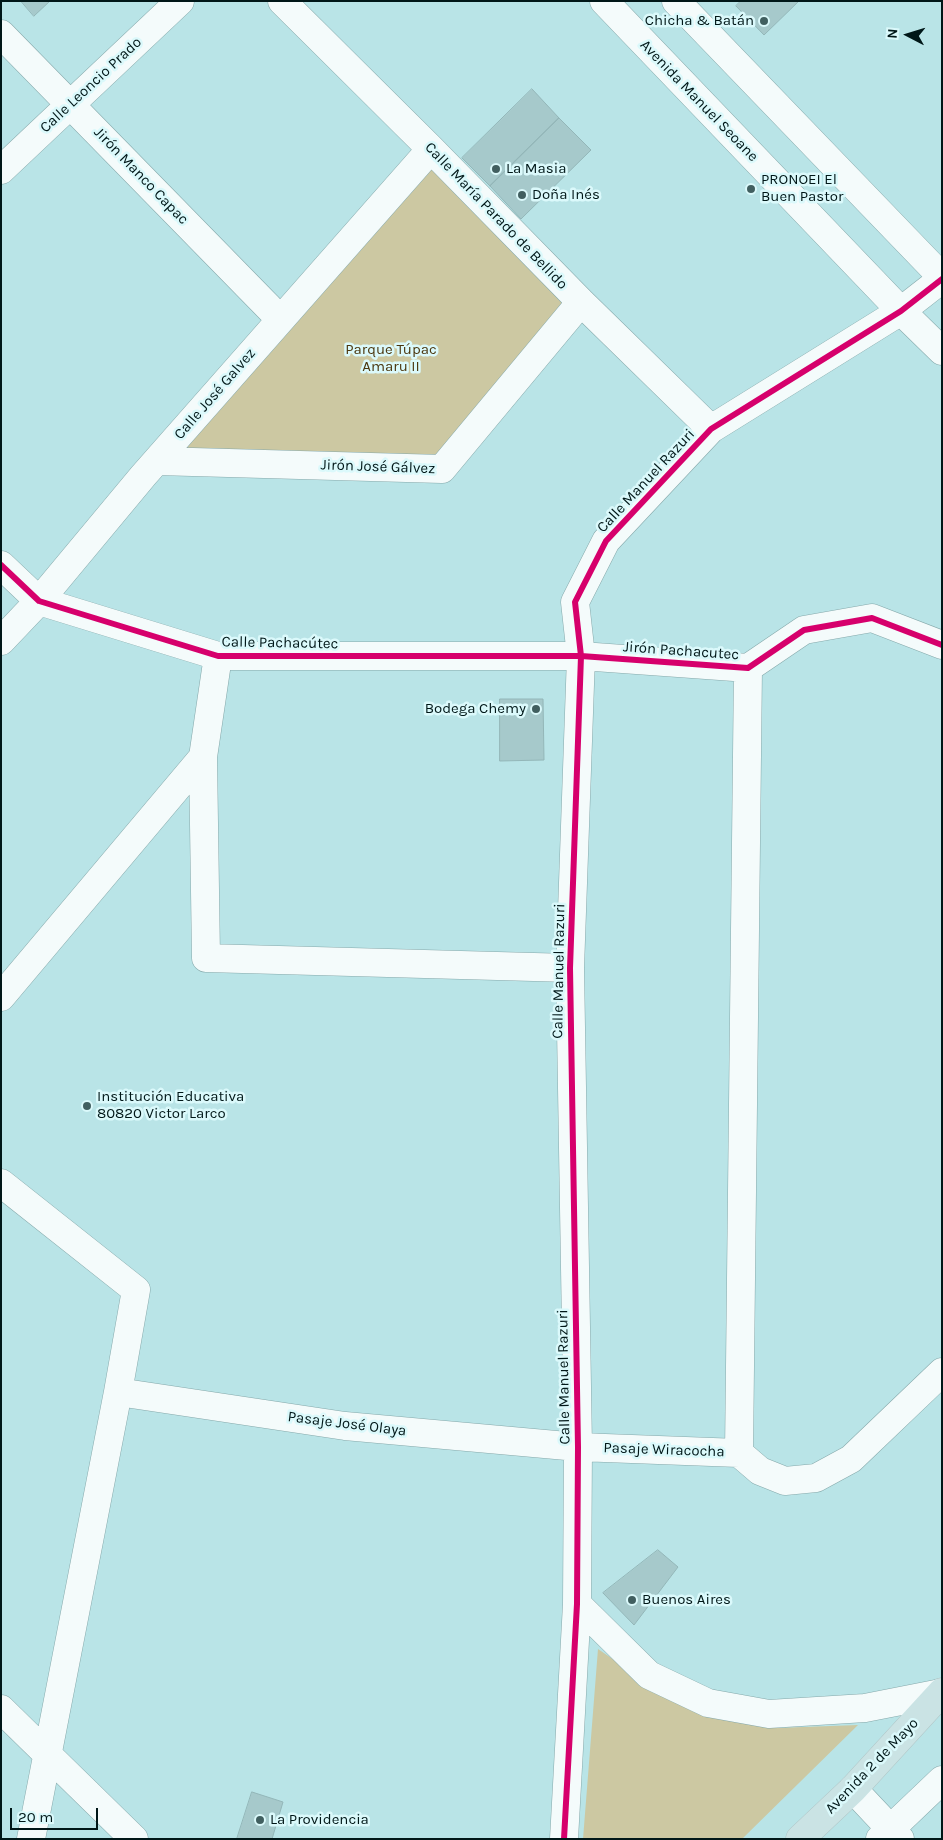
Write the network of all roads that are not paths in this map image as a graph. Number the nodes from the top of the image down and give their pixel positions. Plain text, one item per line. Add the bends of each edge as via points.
1 (180, 1) edge
2 (282, 1) edge
3 (604, 1) edge
4 (676, 1) edge
5 (1, 34) edge
6 (71, 103) junction
7 (431, 148) junction
8 (1, 170) edge
9 (942, 278) edge
10 (581, 302) junction
11 (901, 311) junction
12 (280, 319) junction
13 (942, 351) edge
14 (711, 429) junction
15 (156, 461) junction
16 (1, 565) edge
17 (39, 601) junction
18 (1, 641) edge
19 (942, 645) edge
20 (218, 656) junction
21 (581, 656) junction
22 (748, 668) junction
23 (203, 757) junction
24 (570, 968) junction
25 (1, 997) edge
26 (1, 1184) edge
27 (941, 1374) edge
28 (118, 1392) junction
29 (578, 1447) junction
30 (739, 1453) junction
31 (577, 1604) junction
32 (941, 1693) edge
33 (1, 1709) edge
34 (47, 1754) junction
35 (942, 1780) edge
36 (853, 1789) junction
37 (890, 1835) edge
38 (31, 1839) edge
39 (134, 1839) edge
40 (564, 1839) edge
41 (800, 1839) edge

1 - 6 street, Calle Leoncio Prado
2 - 7 street, Calle María Parado de Bellido
3 - 11 street, Avenida Manuel Seoane
4 - 9 street
5 - 6 street, Jirón Manco Capac
6 - 8 street, Calle Leoncio Prado
6 - 12 street, Jirón Manco Capac
7 - 10 street, Calle María Parado de Bellido
7 - 12 street, Calle José Galvez
9 - 11 street, Calle Manuel Razuri
10 - 14 street, Calle María Parado de Bellido
10 - 15 street, Jirón José Gálvez via 442,469
11 - 13 street, Avenida Manuel Seoane
11 - 14 street, Calle Manuel Razuri
12 - 15 street, Calle José Galvez
14 - 21 street, Calle Manuel Razuri via 606,541 575,602
15 - 17 street, Calle José Galvez
16 - 17 street, Calle Pachacútec
17 - 18 street, Calle José Galvez
17 - 20 street, Calle Pachacútec
19 - 22 street, Jirón Pachacutec via 872,618 804,630
20 - 21 street, Calle Pachacútec
20 - 23 street
21 - 22 street, Jirón Pachacutec
21 - 24 street, Calle Manuel Razuri
22 - 30 street
23 - 24 street via 206,958
23 - 25 street
24 - 29 street, Calle Manuel Razuri
26 - 28 street via 136,1290
27 - 30 street, Pasaje Wiracocha via 851,1459 816,1478 785,1481 760,1471
28 - 29 street, Pasaje José Olaya via 346,1426
28 - 34 street
29 - 30 street, Pasaje Wiracocha
29 - 31 street, Calle Manuel Razuri
31 - 32 street via 649,1675 708,1703 769,1714 865,1708
31 - 40 street, Calle Manuel Razuri
32 - 36 highway, Avenida 2 de Mayo
33 - 34 street
34 - 38 street
34 - 39 street
35 - 37 street
36 - 37 street
36 - 41 highway, Avenida 2 de Mayo

